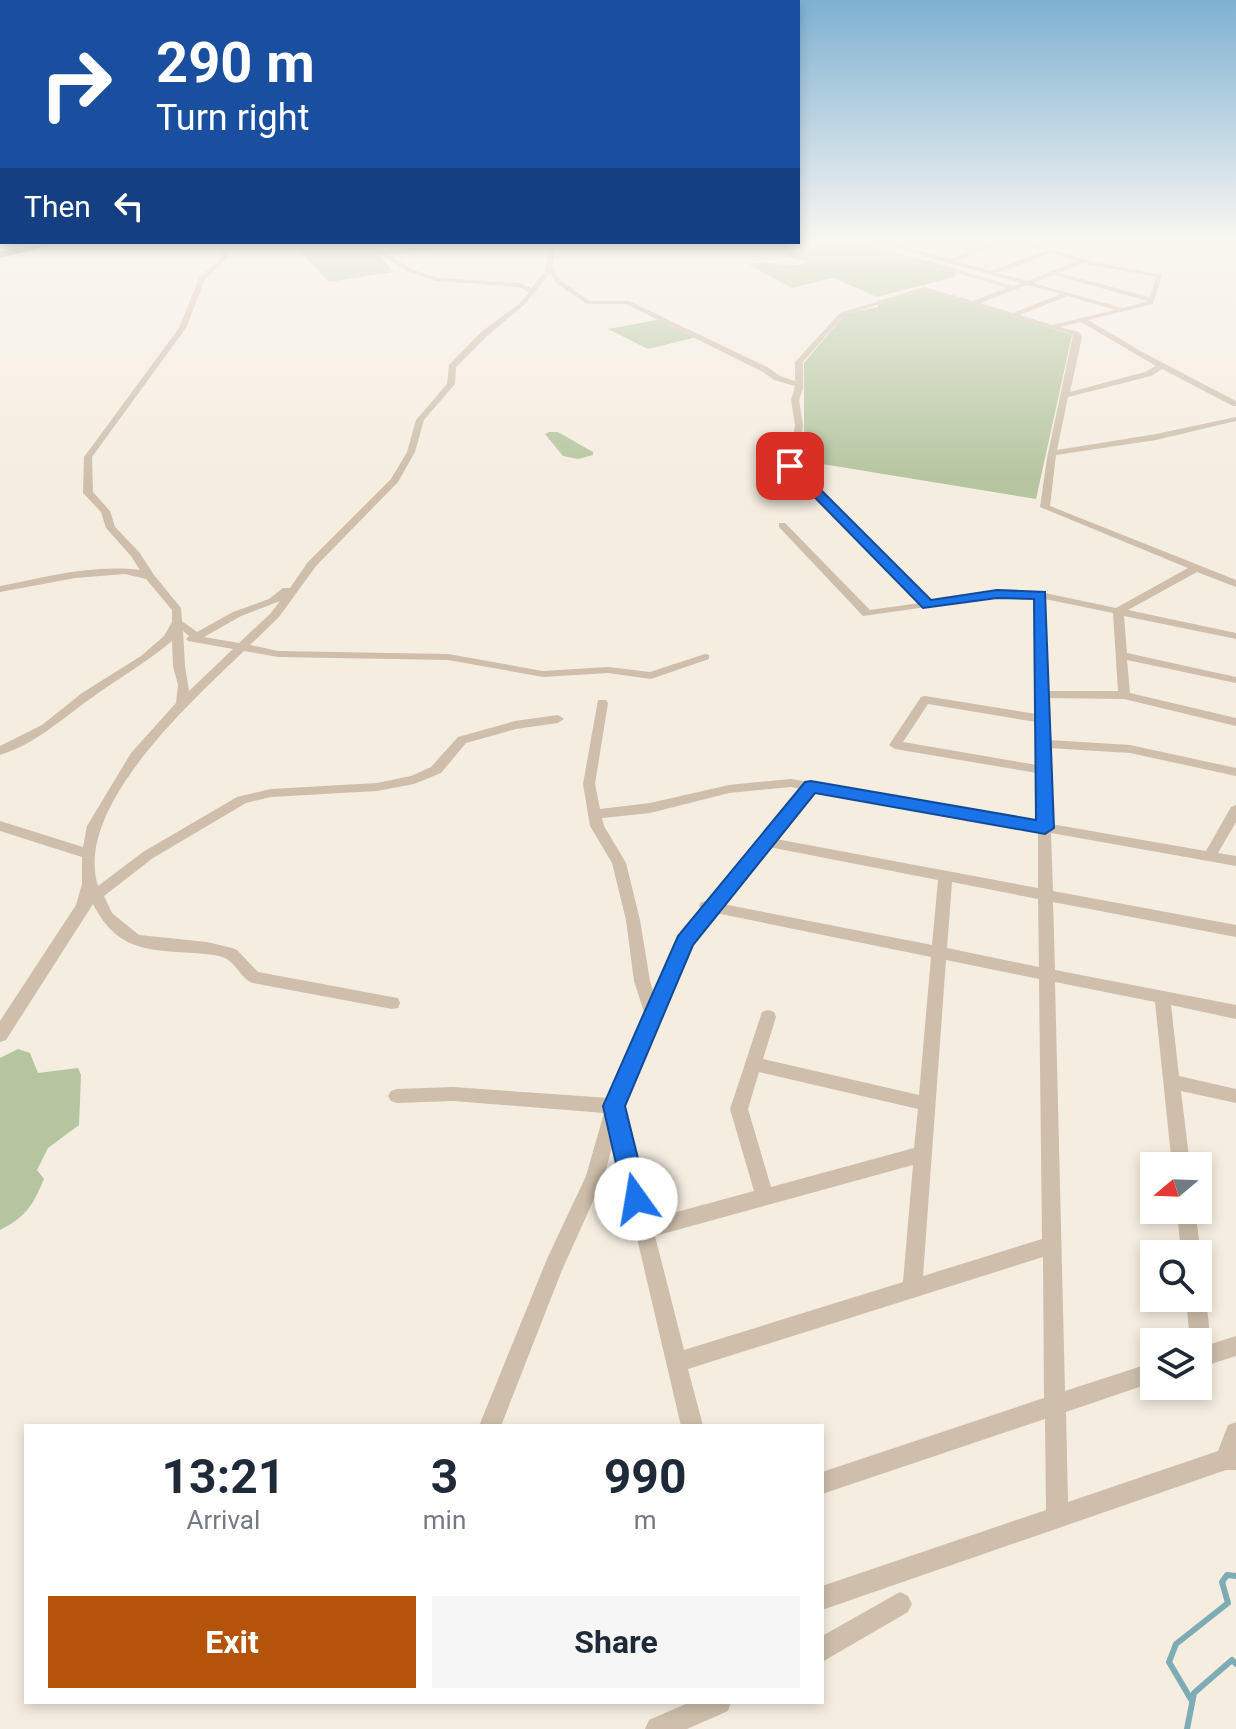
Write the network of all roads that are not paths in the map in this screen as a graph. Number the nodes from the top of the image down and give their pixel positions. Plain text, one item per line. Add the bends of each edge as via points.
1 (185, 320) edge
2 (502, 320) edge
3 (663, 320) edge
4 (837, 320) edge
5 (1028, 320) edge
6 (1078, 320) edge
7 (1082, 320) edge
8 (1050, 327) junction
9 (1162, 365) junction
10 (799, 385) junction
11 (1065, 396) junction
12 (1236, 404) edge
13 (1236, 419) edge
14 (1053, 453) junction
15 (782, 525) dead end
16 (1196, 568) junction
17 (150, 577) junction
18 (1236, 584) edge
19 (293, 586) junction
20 (0, 589) edge
21 (1040, 595) junction
22 (928, 605) junction
23 (1118, 611) junction
24 (177, 622) junction
25 (1236, 636) edge
26 (197, 637) junction
27 (179, 646) junction
28 (242, 648) junction
29 (1121, 655) junction
30 (705, 657) dead end
31 (130, 667) junction
32 (1236, 680) edge
33 (1042, 694) junction
34 (1124, 695) junction
35 (602, 703) dead end
36 (182, 705) junction
37 (558, 719) dead end
38 (1043, 719) junction
39 (1236, 722) edge
40 (1043, 744) junction
41 (0, 751) edge
42 (1044, 770) junction
43 (1236, 772) edge
44 (811, 786) junction
45 (1236, 810) edge
46 (594, 814) junction
47 (0, 826) edge
48 (1045, 828) junction
49 (766, 842) junction
50 (89, 854) junction
51 (1209, 857) junction
52 (1236, 861) edge
53 (945, 876) junction
54 (92, 889) junction
55 (1046, 895) junction
56 (709, 907) junction
57 (1236, 931) edge
58 (939, 953) junction
59 (1048, 974) junction
60 (1162, 997) junction
61 (392, 1003) dead end
62 (1236, 1012) edge
63 (653, 1015) junction
64 (768, 1017) dead end
65 (0, 1035) edge
66 (753, 1064) junction
67 (1171, 1082) junction
68 (397, 1096) dead end
69 (1236, 1096) edge
70 (927, 1104) junction
71 (614, 1106) junction
72 (1179, 1152) edge
73 (923, 1154) junction
74 (765, 1197) junction
75 (644, 1230) junction
76 (1052, 1245) junction
77 (912, 1289) junction
78 (1236, 1346) edge
79 (1212, 1354) edge
80 (677, 1362) junction
81 (1140, 1377) edge
82 (1055, 1404) junction
83 (491, 1424) edge
84 (692, 1424) edge
85 (1236, 1433) edge
86 (1231, 1459) edge
87 (824, 1482) edge
88 (1057, 1517) junction
89 (824, 1597) edge
90 (900, 1604) dead end
91 (824, 1649) edge
92 (714, 1704) edge
93 (658, 1729) edge

1 - 17 street via 88,457 88,493
2 - 19 street via 452,367 451,384 420,420 395,480
3 - 10 street
4 - 10 street via 799,362
5 - 8 street
6 - 8 street
7 - 9 street
8 - 11 street via 1078,337
9 - 11 street via 1148,374
9 - 12 street
10 - 22 street via 799,425 790,466
11 - 14 street
13 - 14 street
14 - 16 street via 1045,507
15 - 22 street via 867,614
16 - 18 street
16 - 23 street
17 - 20 street via 125,571
17 - 24 street via 177,610
19 - 26 street
19 - 28 street via 275,615
21 - 22 street via 997,594
21 - 23 street
21 - 33 street
23 - 25 street
23 - 29 street
24 - 26 street
24 - 27 street
24 - 31 street via 169,638
26 - 27 street
26 - 28 street
27 - 31 street
27 - 36 street
28 - 30 street via 296,656 448,657 543,674 608,670 651,676
28 - 36 street
29 - 32 street
29 - 34 street
31 - 41 street via 46,728
33 - 34 street
33 - 38 street
34 - 39 street
35 - 46 street via 589,784
36 - 50 street via 143,744 124,773 94,826
37 - 54 street via 462,740 436,770 397,785 271,793 242,800
38 - 40 street
38 - 42 street via 925,700 895,745
40 - 42 street
40 - 43 street via 1130,749
42 - 48 street
44 - 46 street via 729,789 650,808
44 - 48 street
44 - 49 street
45 - 51 street
46 - 63 street via 619,863
47 - 50 street
48 - 51 street
48 - 55 street
49 - 53 street
49 - 56 street
50 - 54 street
51 - 52 street
53 - 55 street
53 - 58 street
54 - 61 street via 107,917 134,940 232,954 253,977
54 - 65 street
55 - 57 street
55 - 59 street
56 - 58 street
56 - 63 street via 685,941
58 - 59 street
58 - 70 street
59 - 60 street
59 - 76 street
60 - 62 street
60 - 67 street
63 - 71 street
64 - 66 street
66 - 70 street
66 - 74 street via 739,1109
67 - 69 street
67 - 72 street
68 - 71 street via 453,1094
70 - 73 street
71 - 75 street
71 - 83 street via 595,1177
73 - 74 street
73 - 77 street
74 - 75 street
75 - 80 street
76 - 77 street
76 - 82 street
77 - 80 street
78 - 79 street
80 - 84 street
81 - 82 street
82 - 87 street
82 - 88 street
85 - 86 street
86 - 88 street
88 - 89 street
90 - 91 street
92 - 93 street

